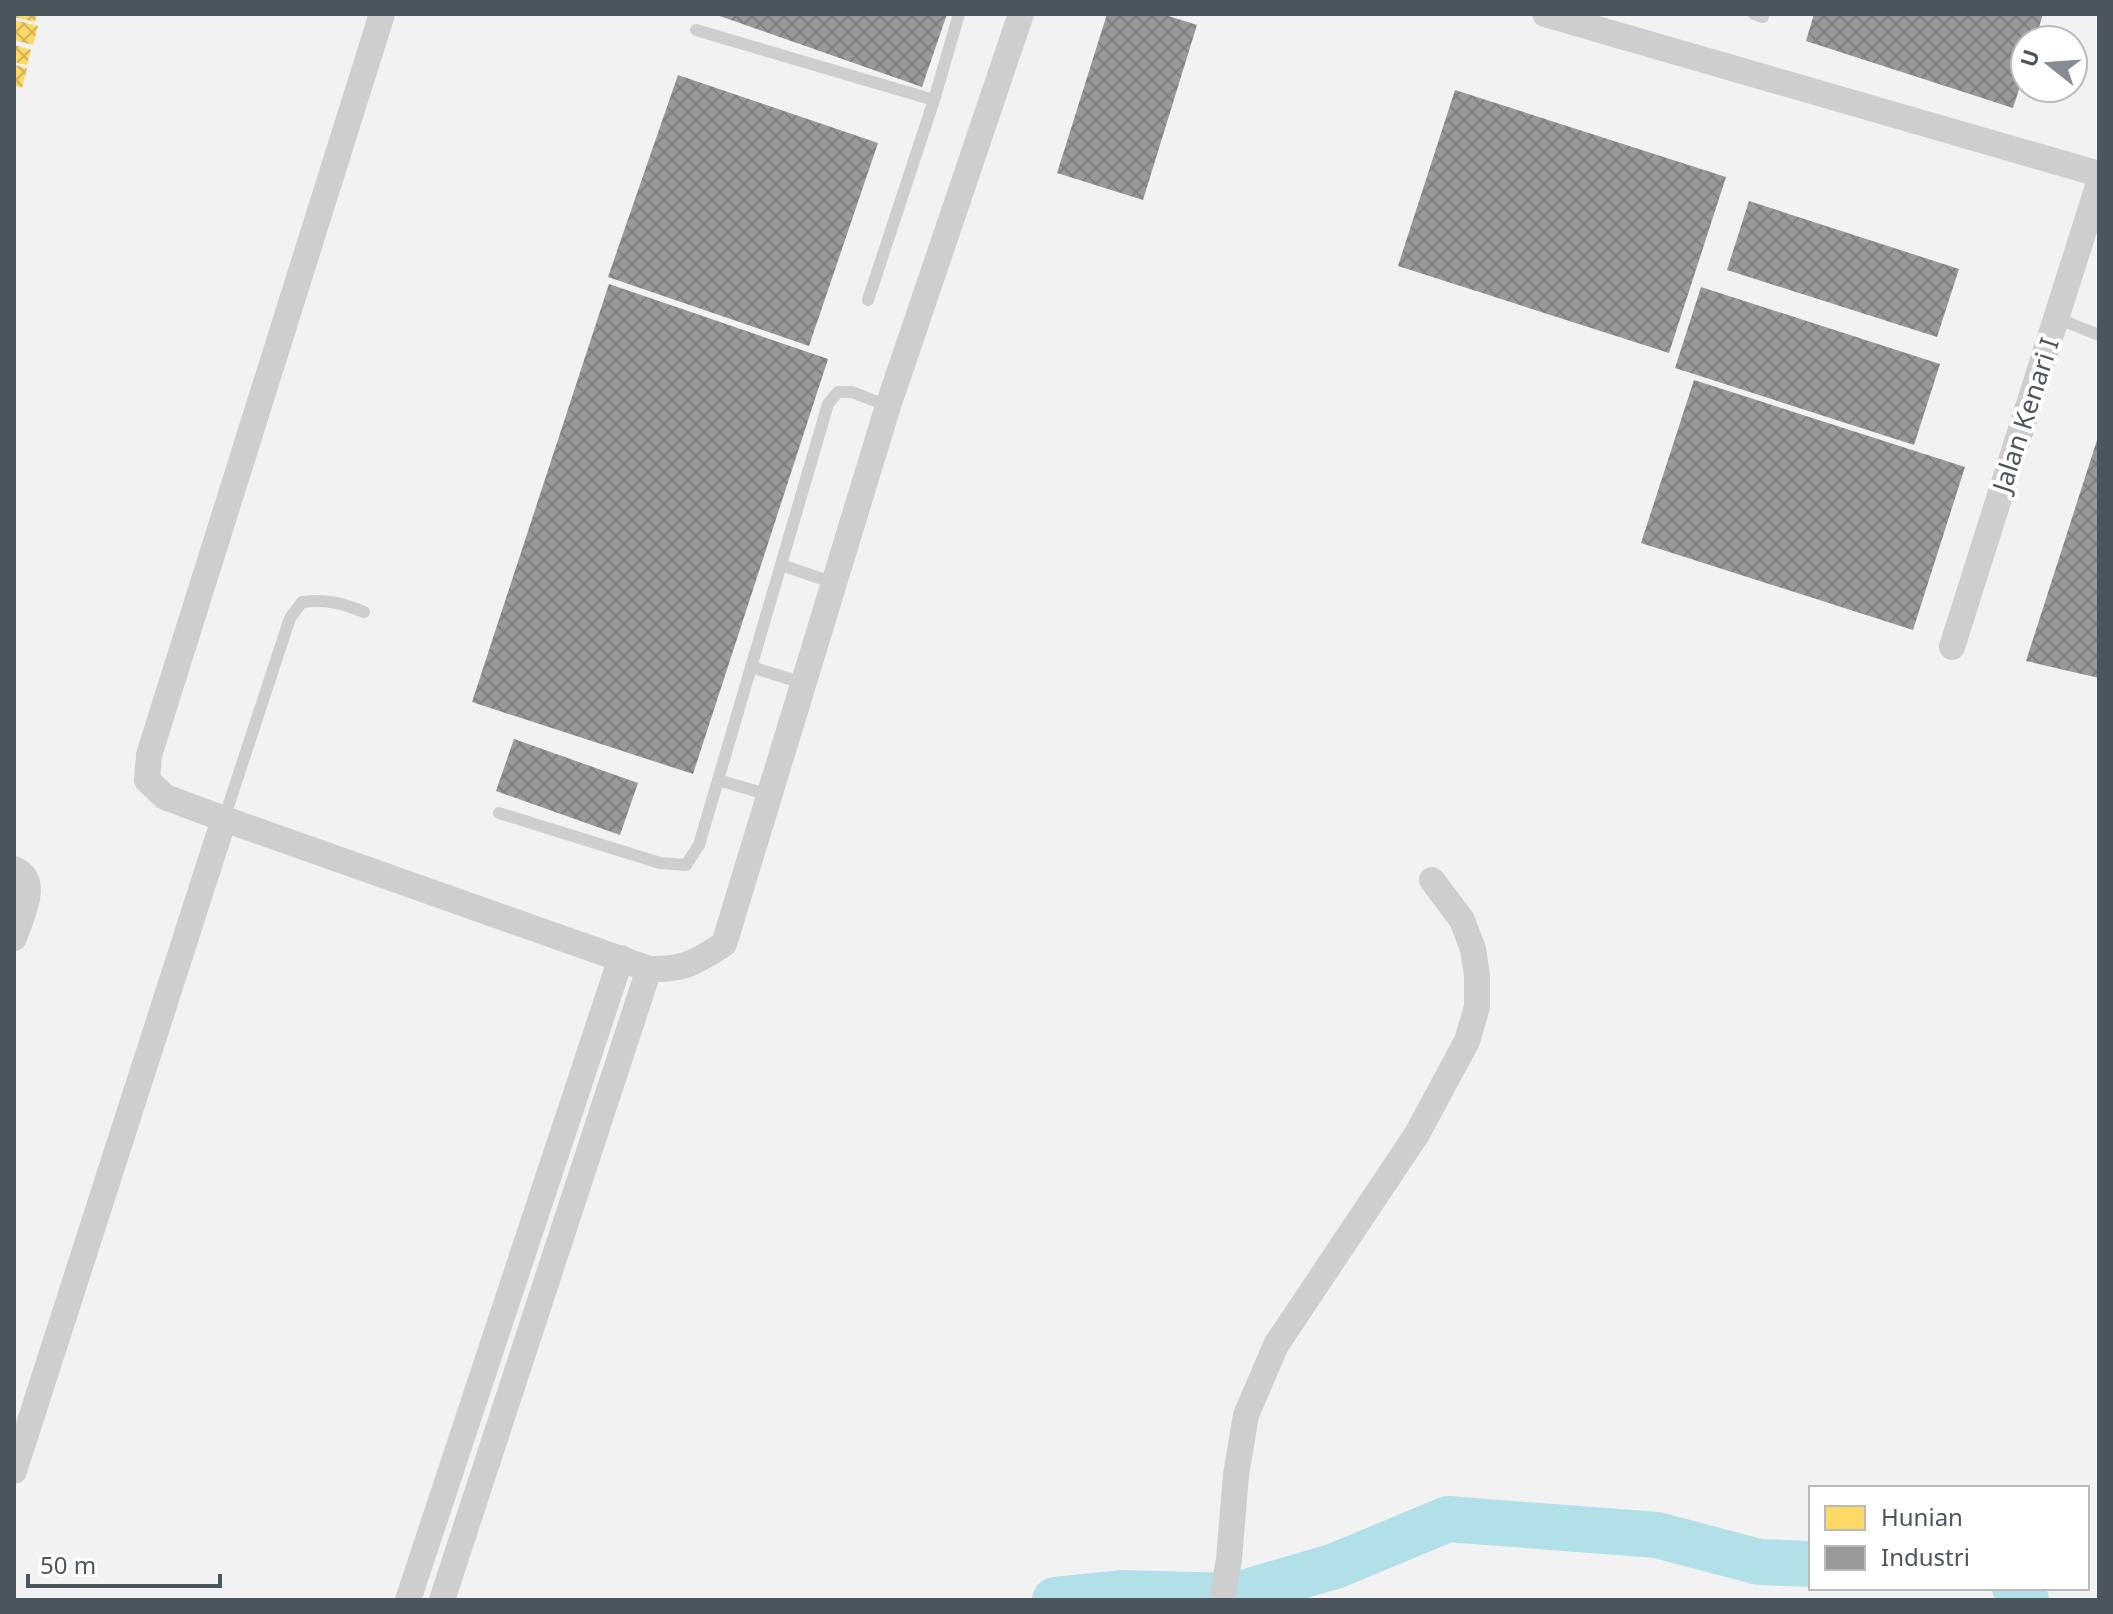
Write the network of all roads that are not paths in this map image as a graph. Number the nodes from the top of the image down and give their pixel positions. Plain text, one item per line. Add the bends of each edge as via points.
1 (382, 14) edge
2 (959, 14) edge
3 (1021, 14) edge
4 (1545, 14) edge
5 (696, 30) dead end
6 (934, 100) junction
7 (2099, 174) edge
8 (2099, 183) edge
9 (868, 300) dead end
10 (2056, 318) junction
11 (2099, 335) edge
12 (888, 406) junction
13 (781, 565) junction
14 (834, 583) junction
15 (364, 612) dead end
16 (1952, 647) dead end
17 (751, 667) junction
18 (803, 683) junction
19 (718, 780) junction
20 (769, 795) junction
21 (499, 813) dead end
22 (224, 819) junction
23 (21, 875) edge
24 (1432, 880) dead end
25 (14, 938) edge
26 (621, 958) junction
27 (649, 969) junction
28 (14, 1471) edge
29 (408, 1600) edge
30 (442, 1600) edge
31 (1222, 1600) edge

1 - 22 street via 149,755 147,780 165,797
2 - 6 lane
3 - 12 street
4 - 7 street
5 - 6 lane
6 - 9 lane
8 - 10 street, Jalan Kenari I
10 - 11 lane
10 - 16 street, Jalan Kenari I
12 - 13 lane via 852,392 838,392 828,404
12 - 14 street
13 - 14 lane
13 - 17 lane
14 - 18 street
15 - 22 lane via 321,600 302,602 290,618
17 - 18 lane
17 - 19 lane
18 - 20 street
19 - 20 lane
19 - 21 lane via 699,845 686,865 660,863
20 - 27 street via 724,944 693,964
22 - 26 street
22 - 28 street
23 - 25 street via 29,892
24 - 31 street via 1462,920 1473,949 1477,1007 1467,1041 1417,1134 1276,1345 1246,1415
26 - 27 street
26 - 29 street
27 - 30 street

